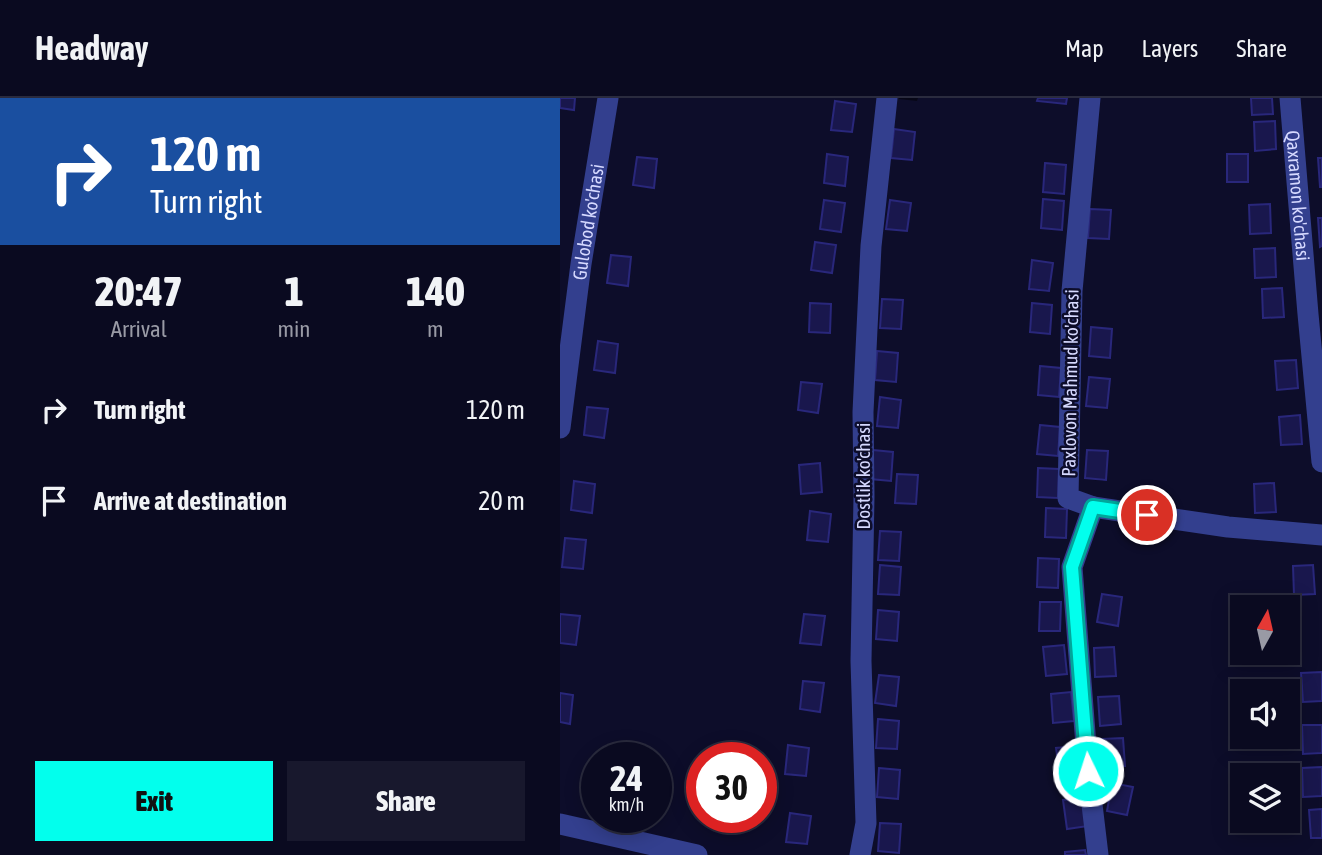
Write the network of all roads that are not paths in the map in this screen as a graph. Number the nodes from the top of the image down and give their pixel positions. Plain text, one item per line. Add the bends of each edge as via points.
1 (608, 98) edge
2 (887, 98) edge
3 (1090, 98) edge
4 (1290, 98) edge
5 (1315, 314) edge
6 (560, 428) edge
7 (1322, 461) edge
8 (1093, 507) junction
9 (1322, 535) edge
10 (560, 824) edge
11 (639, 848) edge
12 (697, 855) edge
13 (860, 855) edge
14 (1098, 855) edge

1 - 6 street, Gulobod ko'chasi
2 - 13 street, Dostlik ko'chasi via 871,246 863,412 861,661 866,823
3 - 8 street, Paxlovon Mahmud ko'chasi via 1072,291 1068,498
4 - 5 street, Qaxramon ko'chasi
5 - 7 street, Qaxramon ko'chasi
8 - 9 street
8 - 14 street via 1072,567
10 - 11 street
11 - 12 street

